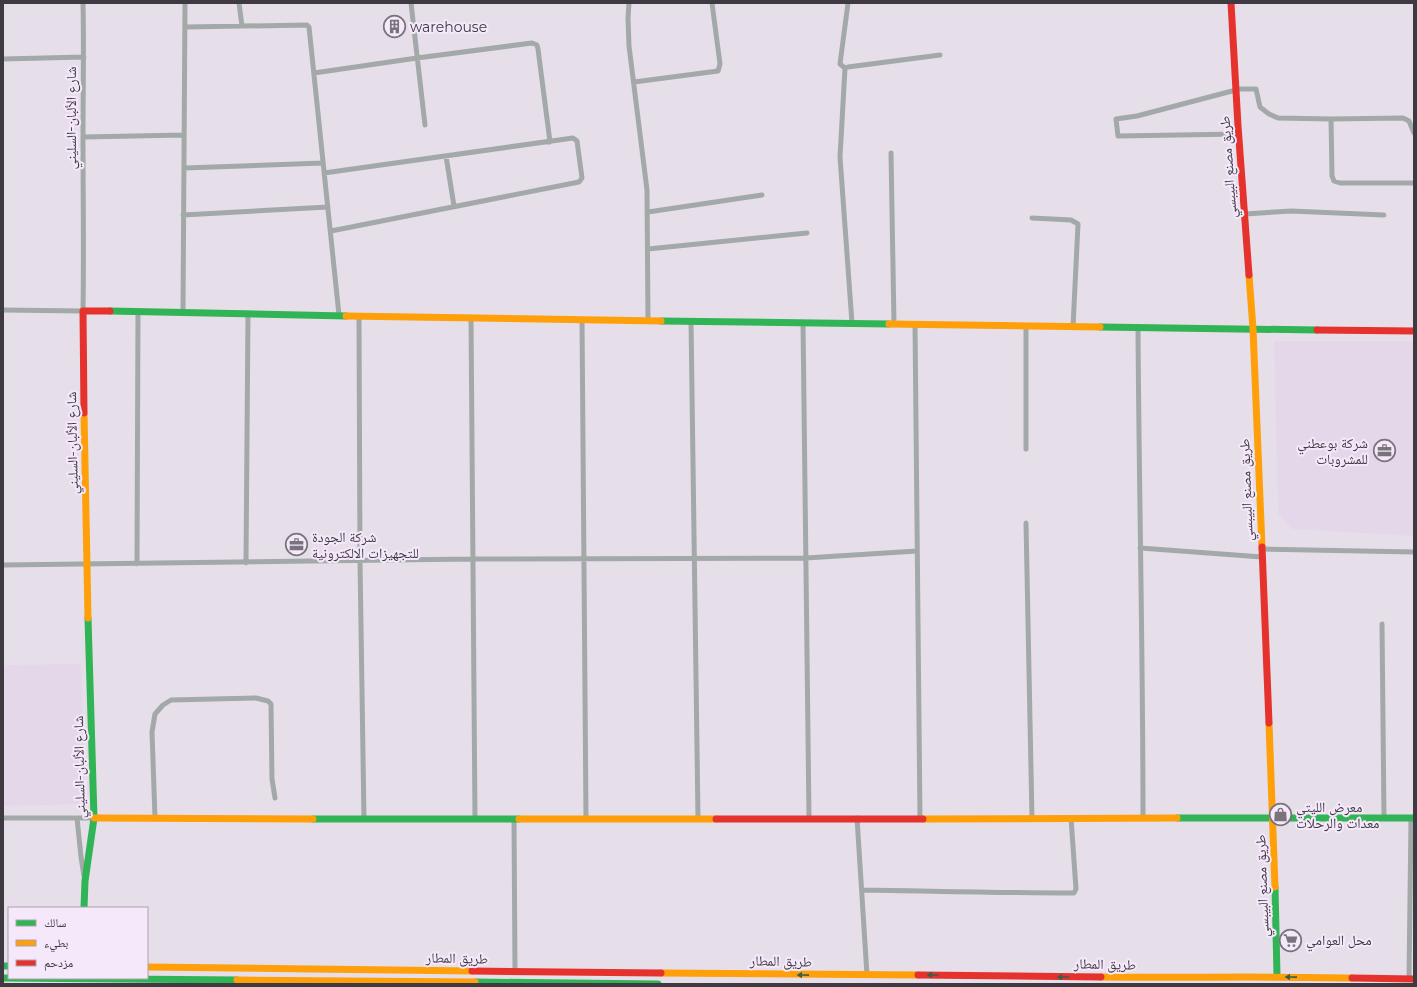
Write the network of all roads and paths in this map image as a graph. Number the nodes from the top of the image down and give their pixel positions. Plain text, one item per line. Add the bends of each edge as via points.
1 (83, 3) edge
2 (185, 3) edge
3 (239, 3) edge
4 (411, 3) edge
5 (629, 3) edge
6 (712, 3) edge
7 (848, 3) edge
8 (1231, 3) edge
9 (186, 26) junction
10 (242, 26) junction
11 (940, 55) dead end
12 (84, 57) junction
13 (417, 58) junction
14 (3, 59) edge
15 (845, 68) junction
16 (314, 73) junction
17 (634, 82) junction
18 (1236, 90) junction
19 (1330, 119) junction
20 (425, 125) dead end
21 (1414, 133) edge
22 (1239, 134) junction
23 (184, 135) junction
24 (83, 137) junction
25 (550, 142) junction
26 (891, 153) dead end
27 (446, 156) junction
28 (323, 162) junction
29 (184, 168) junction
30 (324, 172) junction
31 (1414, 183) edge
32 (762, 195) dead end
33 (454, 206) junction
34 (328, 207) junction
35 (648, 212) junction
36 (1245, 214) junction
37 (183, 215) junction
38 (1384, 215) dead end
39 (1032, 218) dead end
40 (331, 231) junction
41 (807, 233) dead end
42 (648, 249) junction
43 (3, 310) edge
44 (83, 311) junction
45 (138, 312) junction
46 (183, 312) junction
47 (248, 313) junction
48 (339, 315) junction
49 (359, 316) junction
50 (472, 317) junction
51 (582, 319) junction
52 (648, 320) junction
53 (691, 321) junction
54 (803, 322) junction
55 (852, 323) junction
56 (894, 324) junction
57 (915, 324) junction
58 (1026, 326) junction
59 (1074, 327) junction
60 (1138, 328) junction
61 (1253, 329) junction
62 (1414, 331) edge
63 (1026, 449) dead end
64 (1026, 523) dead end
65 (1140, 548) junction
66 (917, 551) junction
67 (1414, 552) edge
68 (1262, 553) junction
69 (584, 558) junction
70 (806, 558) junction
71 (472, 559) junction
72 (694, 559) junction
73 (360, 561) junction
74 (246, 563) junction
75 (137, 564) junction
76 (3, 565) edge
77 (86, 565) junction
78 (1382, 624) dead end
79 (275, 798) dead end
80 (3, 818) edge
81 (77, 818) junction
82 (94, 818) junction
83 (155, 818) junction
84 (698, 818) junction
85 (809, 818) junction
86 (856, 818) junction
87 (1071, 818) junction
88 (1143, 818) junction
89 (1272, 818) junction
90 (1384, 818) junction
91 (1412, 818) edge
92 (364, 819) junction
93 (475, 819) junction
94 (514, 819) junction
95 (586, 819) junction
96 (920, 819) junction
97 (1032, 819) junction
98 (85, 881) junction
99 (862, 890) junction
100 (84, 907) edge
101 (148, 967) edge
102 (515, 971) junction
103 (585, 972) junction
104 (867, 975) junction
105 (982, 975) junction
106 (1277, 976) junction
107 (81, 979) edge
108 (1411, 979) edge
109 (142, 982) edge
110 (294, 982) edge
111 (456, 983) edge
112 (586, 983) edge
113 (651, 984) edge
114 (658, 984) edge
115 (983, 984) edge

1 - 12 street, شارع الألبان-السليني
2 - 9 street
3 - 10 street
4 - 13 street
5 - 17 street via 628,31
6 - 17 street via 720,64 718,71
7 - 15 street via 840,64
8 - 18 main road, طريق مصنع البيبسي
9 - 10 street
9 - 23 street
10 - 16 street via 308,26
11 - 15 street
12 - 14 street
12 - 24 street, شارع الألبان-السليني
13 - 16 street
13 - 20 street
13 - 25 street via 529,43 537,46
15 - 55 street via 840,157
16 - 28 street
17 - 35 street via 648,190
18 - 19 street via 1256,89 1260,107 1274,117
18 - 22 main road, طريق مصنع البيبسي
18 - 22 street via 1137,116 1116,119 1118,136
19 - 21 street via 1406,119
19 - 31 street via 1334,181
22 - 36 main road, طريق مصنع البيبسي
23 - 24 street
23 - 29 street
24 - 44 street, شارع الألبان-السليني
25 - 27 street
25 - 33 street via 573,138 577,140 582,178 580,181
26 - 56 street
27 - 30 street
27 - 33 street
28 - 29 street
28 - 30 street
29 - 37 street
30 - 34 street
32 - 35 street
33 - 40 street
34 - 37 street
34 - 40 street
35 - 42 street
36 - 38 street via 1291,211
36 - 61 main road, طريق مصنع البيبسي
37 - 46 street
39 - 59 street via 1071,220 1078,224
40 - 48 street
41 - 42 street
42 - 52 street
43 - 44 street
44 - 45 main road
44 - 77 main road, شارع الألبان-السليني
45 - 46 main road
45 - 75 street
46 - 47 main road
47 - 48 main road
47 - 74 street
48 - 49 main road
49 - 50 main road
49 - 73 street
50 - 51 main road
50 - 71 street
51 - 52 main road
51 - 69 street
52 - 53 main road
53 - 54 main road
53 - 72 street
54 - 55 main road
54 - 70 street
55 - 56 main road
56 - 57 main road
57 - 58 main road
57 - 66 street
58 - 59 main road
58 - 63 street
59 - 60 main road
60 - 61 main road
60 - 65 street
61 - 62 main road
61 - 68 main road, طريق مصنع البيبسي
64 - 97 street
65 - 68 street
65 - 88 street
66 - 70 street
66 - 96 street
67 - 68 street
68 - 89 main road, طريق مصنع البيبسي
69 - 71 street
69 - 72 street
69 - 95 street
70 - 72 street
70 - 85 street
71 - 73 street
71 - 93 street
72 - 84 street
73 - 74 street
73 - 92 street
74 - 75 street
75 - 77 street
76 - 77 street
77 - 82 main road, شارع الألبان-السليني
78 - 90 street
79 - 83 street via 272,779 271,704 268,701 256,698 171,700 155,714 152,732
80 - 81 street
81 - 82 street
81 - 98 street, شارع الألبان-السليني
82 - 83 main road
82 - 98 main road, شارع الألبان-السليني
83 - 92 main road
84 - 85 main road
84 - 95 main road
85 - 86 main road
86 - 96 main road
86 - 99 street
87 - 88 main road
87 - 97 main road
87 - 99 street via 1076,889 1074,893
88 - 89 main road
89 - 90 main road
89 - 106 main road, طريق مصنع البيبسي
90 - 91 main road
91 - 108 street
92 - 93 main road
93 - 94 main road
94 - 95 main road
94 - 102 street
96 - 97 main road
98 - 100 main road, شارع الألبان-السليني
99 - 104 street
101 - 102 main road, طريق المطار
102 - 103 main road, طريق المطار
104 -> 103 main road, طريق المطار
103 - 112 main road
105 -> 104 main road, طريق المطار
106 -> 105 main road, طريق المطار via 1141,978
105 - 115 main road
108 -> 106 main road, طريق المطار
107 - 109 main road, طريق المطار
109 - 110 main road, طريق المطار
110 - 111 main road, طريق المطار
111 - 112 main road, طريق المطار
112 - 113 main road, طريق المطار
113 - 114 main road, طريق المطار

